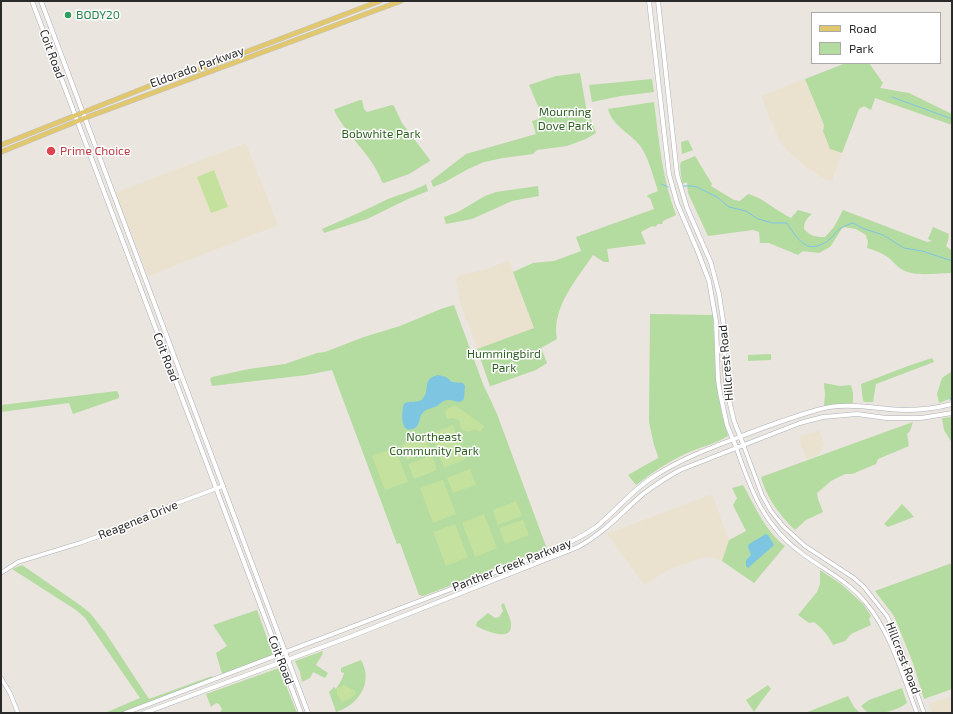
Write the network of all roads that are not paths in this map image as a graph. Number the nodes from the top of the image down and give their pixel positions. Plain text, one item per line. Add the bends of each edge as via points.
1 (32, 1) edge
2 (41, 1) edge
3 (380, 1) edge
4 (401, 1) edge
5 (650, 1) edge
6 (658, 1) edge
7 (209, 66) junction
8 (211, 72) junction
9 (134, 93) junction
10 (136, 100) junction
11 (83, 112) junction
12 (75, 115) junction
13 (85, 118) junction
14 (78, 122) junction
15 (23, 135) junction
16 (26, 142) junction
17 (1, 145) edge
18 (1, 152) edge
19 (104, 169) junction
20 (97, 172) junction
21 (119, 210) junction
22 (112, 212) junction
23 (952, 404) edge
24 (952, 413) edge
25 (798, 416) junction
26 (800, 422) junction
27 (740, 436) junction
28 (733, 439) junction
29 (743, 444) junction
30 (736, 447) junction
31 (223, 486) junction
32 (216, 489) junction
33 (1, 573) edge
34 (286, 652) junction
35 (279, 655) junction
36 (289, 660) junction
37 (282, 662) junction
38 (1, 678) edge
39 (18, 713) edge
40 (125, 713) edge
41 (144, 713) edge
42 (301, 713) edge
43 (308, 713) edge
44 (917, 713) edge
45 (924, 713) edge

1 - 12 main road, Coit Road
2 - 11 main road, Coit Road
3 - 7 main road, Eldorado Parkway
4 - 8 main road, Eldorado Parkway
5 - 28 main road, Hillcrest Road via 670,180 709,281 716,321 718,380 722,406
6 - 27 main road, Hillcrest Road via 678,178 687,208 711,263 720,294 727,391
7 - 8 main road
7 - 9 main road, Eldorado Parkway
8 - 10 main road, Eldorado Parkway
9 - 10 main road
9 - 11 main road, Eldorado Parkway
10 - 13 main road, Eldorado Parkway
11 - 12 main road, Eldorado Parkway
11 - 13 main road, Coit Road
12 - 14 main road, Coit Road
12 - 15 main road, Eldorado Parkway
13 - 14 main road, Eldorado Parkway
13 - 19 main road, Coit Road
14 - 16 main road, Eldorado Parkway
14 - 20 main road, Coit Road
15 - 16 main road
15 - 17 main road, Eldorado Parkway
16 - 18 main road, Eldorado Parkway
19 - 20 main road
19 - 21 main road, Coit Road
20 - 22 main road, Coit Road
21 - 22 main road
21 - 31 main road, Coit Road
22 - 32 main road, Coit Road
23 - 25 main road, Panther Creek Parkway via 906,410 852,405 820,409
24 - 26 main road, Panther Creek Parkway via 913,418 852,414
25 - 26 main road
25 - 27 main road, Panther Creek Parkway
26 - 29 main road, Panther Creek Parkway
27 - 28 main road, Panther Creek Parkway
27 - 29 main road, Hillcrest Road
28 - 30 main road, Hillcrest Road
28 - 34 main road, Panther Creek Parkway via 666,468 620,503 596,526 551,551
29 - 30 main road, Panther Creek Parkway
29 - 45 street, Hillcrest Road via 762,495 783,526 805,546 854,578 887,616
30 - 36 main road, Panther Creek Parkway via 685,467 665,478 592,540 578,547
30 - 44 street, Hillcrest Road via 756,499 776,530 801,553 850,586 877,617 889,640
31 - 32 street, Reagenea Drive
31 - 34 main road, Coit Road
32 - 33 street, Reagenea Drive via 148,514 108,533 18,562
32 - 35 main road, Coit Road
34 - 35 main road, Panther Creek Parkway
34 - 36 main road, Coit Road
35 - 37 main road, Coit Road
35 - 40 main road, Panther Creek Parkway
36 - 37 main road, Panther Creek Parkway
36 - 43 main road, Coit Road
37 - 41 main road, Panther Creek Parkway
37 - 42 main road, Coit Road
38 - 39 street

